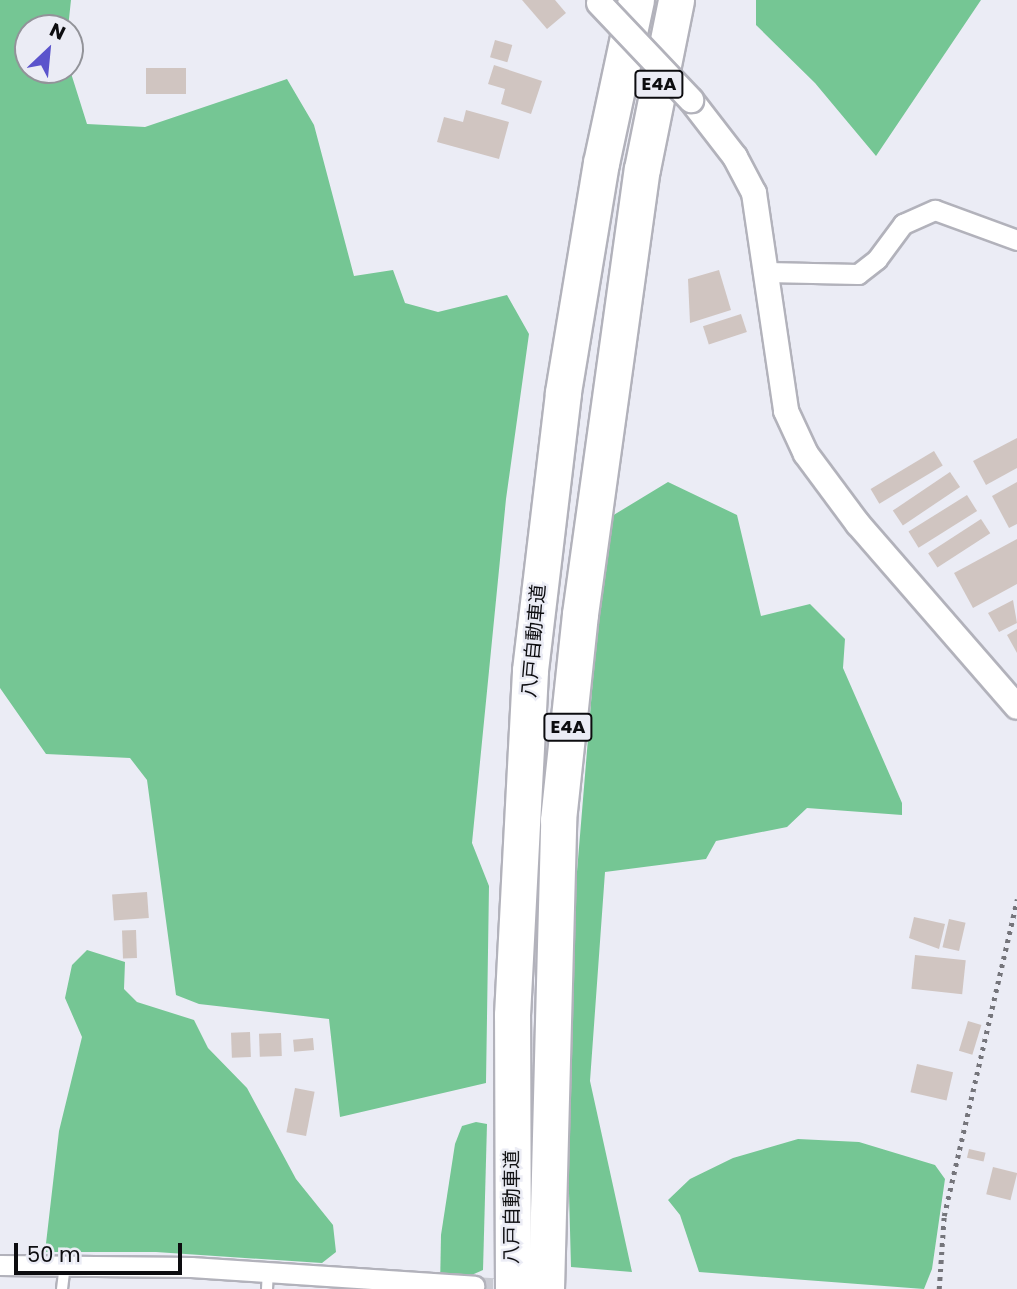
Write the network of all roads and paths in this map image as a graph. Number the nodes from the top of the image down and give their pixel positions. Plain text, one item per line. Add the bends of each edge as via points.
1 (636, 0) edge
2 (676, 0) edge
3 (598, 1) edge
4 (1017, 240) edge
5 (768, 271) junction
6 (1017, 707) edge
7 (1017, 899) edge
8 (0, 1265) edge
9 (65, 1266) junction
10 (267, 1281) edge
11 (390, 1285) edge
12 (474, 1286) dead end
13 (62, 1289) edge
14 (513, 1289) edge
15 (546, 1289) edge
16 (939, 1289) edge

1 - 14 highway, 八戸自動車道 / E4A via 601,163 563,392 530,670 512,1015
2 - 15 highway, 八戸自動車道 / E4A via 640,182 580,614 558,820
3 - 5 street, bridge via 691,100 735,157 754,193
4 - 5 street via 935,210 903,224 877,259 858,274 835,278
5 - 6 street via 786,411 806,454 858,524
7 - 16 path via 944,1216
8 - 9 street
9 - 10 street
9 - 13 lane
10 - 11 street
11 - 12 street

